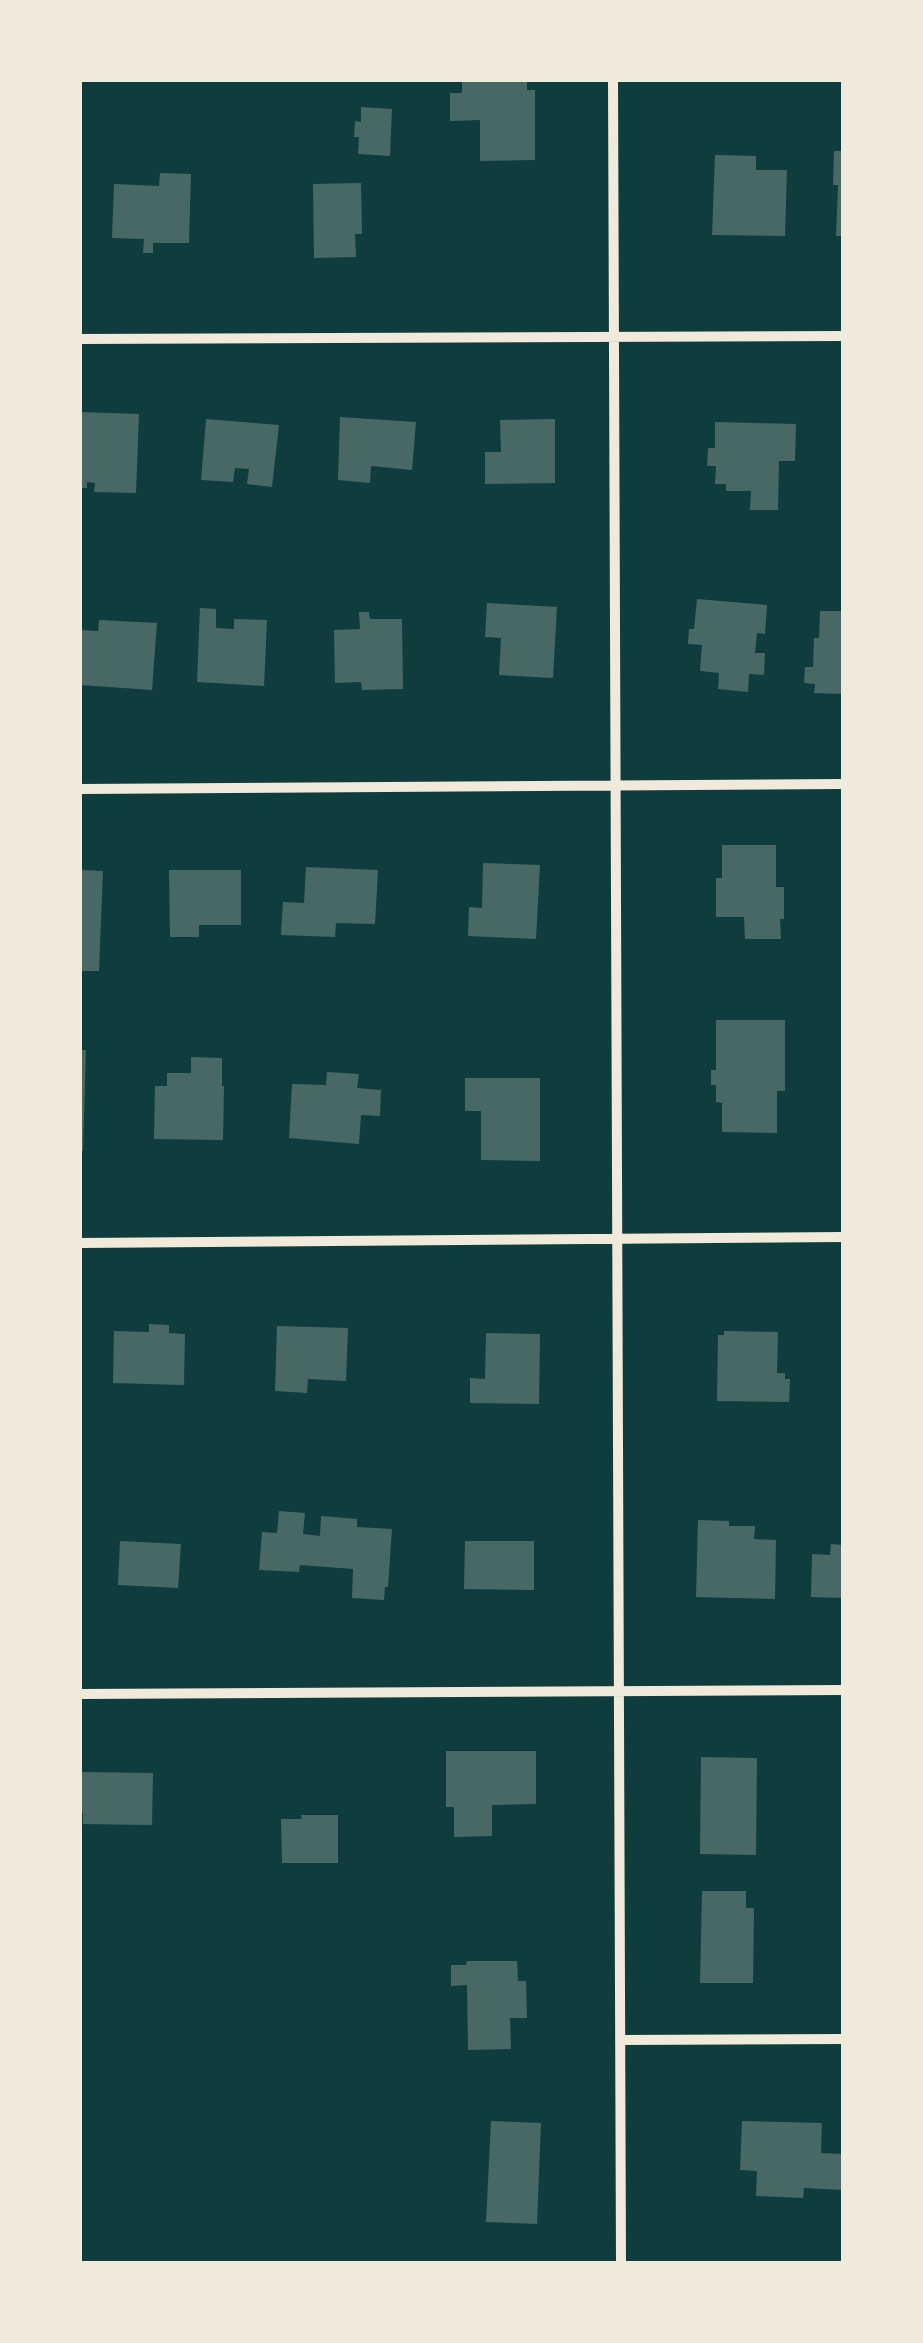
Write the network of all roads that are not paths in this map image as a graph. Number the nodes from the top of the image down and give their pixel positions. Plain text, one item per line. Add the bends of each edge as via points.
1 (613, 80) edge
2 (843, 336) edge
3 (612, 337) junction
4 (80, 339) edge
5 (615, 784) junction
6 (843, 784) edge
7 (80, 789) edge
8 (843, 1237) edge
9 (617, 1238) junction
10 (80, 1243) edge
11 (843, 1690) edge
12 (617, 1692) junction
13 (80, 1694) edge
14 (843, 2039) edge
15 (620, 2040) junction
16 (620, 2263) edge

1 - 3 street
2 - 3 street
3 - 4 street
3 - 5 street
5 - 6 street
5 - 7 street
5 - 9 street
8 - 9 street
9 - 10 street
9 - 12 street
11 - 12 street
12 - 13 street
12 - 15 street
14 - 15 street
15 - 16 street

